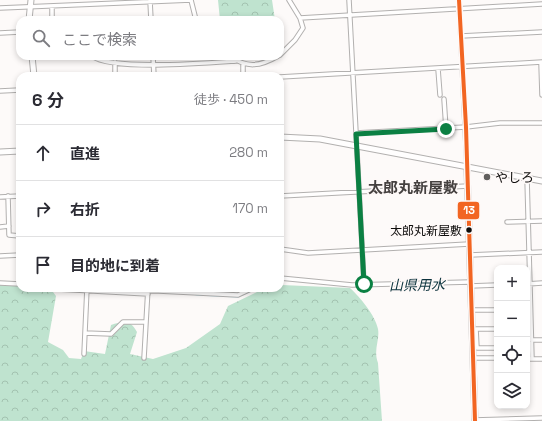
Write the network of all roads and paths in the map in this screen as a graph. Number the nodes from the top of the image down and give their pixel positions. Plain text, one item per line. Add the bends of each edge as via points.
1 (31, 0) edge
2 (191, 0) edge
3 (288, 0) edge
4 (349, 0) edge
5 (459, 0) edge
6 (150, 1) edge
7 (542, 4) edge
8 (29, 6) junction
9 (52, 6) junction
10 (0, 8) edge
11 (460, 9) junction
12 (350, 15) junction
13 (29, 16) edge
14 (52, 16) edge
15 (151, 16) edge
16 (195, 16) edge
17 (300, 18) junction
18 (16, 32) edge
19 (542, 32) edge
20 (0, 33) edge
21 (461, 36) junction
22 (284, 50) edge
23 (32, 60) edge
24 (101, 60) edge
25 (153, 60) edge
26 (270, 60) edge
27 (236, 61) joint
28 (114, 62) junction
29 (243, 63) junction
30 (542, 63) edge
31 (154, 66) junction
32 (463, 68) junction
33 (438, 69) junction
34 (34, 72) edge
35 (115, 72) edge
36 (154, 72) edge
37 (243, 72) edge
38 (354, 73) junction
39 (284, 77) edge
40 (16, 90) edge
41 (0, 91) edge
42 (440, 95) dead end
43 (542, 95) edge
44 (444, 99) dead end
45 (542, 124) edge
46 (466, 128) junction
47 (446, 129) junction
48 (356, 134) junction
49 (284, 137) edge
50 (357, 145) junction
51 (16, 151) edge
52 (0, 152) edge
53 (467, 168) junction
54 (527, 178) junction
55 (542, 181) edge
56 (468, 186) junction
57 (360, 192) junction
58 (8, 196) junction
59 (16, 196) edge
60 (284, 196) edge
61 (0, 197) edge
62 (507, 222) dead end
63 (528, 222) junction
64 (542, 222) edge
65 (9, 226) junction
66 (0, 227) edge
67 (16, 236) edge
68 (469, 244) junction
69 (284, 250) edge
70 (363, 250) junction
71 (529, 252) junction
72 (542, 252) edge
73 (16, 255) edge
74 (470, 255) junction
75 (0, 256) edge
76 (529, 265) edge
77 (284, 278) edge
78 (0, 283) edge
79 (530, 283) edge
80 (542, 283) edge
81 (16, 284) edge
82 (364, 284) junction
83 (470, 284) junction
84 (494, 285) edge
85 (87, 292) edge
86 (148, 292) edge
87 (170, 292) edge
88 (244, 292) edge
89 (530, 301) edge
90 (471, 310) junction
91 (494, 310) edge
92 (146, 322) junction
93 (494, 329) edge
94 (85, 333) junction
95 (531, 340) junction
96 (542, 340) edge
97 (494, 348) edge
98 (84, 354) dead end
99 (144, 358) dead end
100 (473, 358) junction
101 (494, 358) edge
102 (532, 359) joint
103 (542, 359) edge
104 (542, 418) edge
105 (474, 420) edge

1 - 8 main road
2 - 6 street
2 - 16 street
3 - 17 street
4 - 12 street
5 - 11 street
6 - 9 street
6 - 15 street
7 - 11 street
8 - 9 street
8 - 10 street
8 - 13 main road
9 - 14 street
11 - 12 street
11 - 21 street
12 - 17 street
12 - 38 street
17 - 22 street via 303,28 301,32
18 - 20 street
19 - 21 street
21 - 32 street
23 - 34 main road
24 - 28 street
25 - 31 street
26 - 29 street via 260,65
27 - 29 street
27 - 31 street
28 - 31 street
28 - 35 street
29 - 37 street
30 - 32 street
30 - 43 street
31 - 36 street
32 - 33 street
32 - 46 street
33 - 38 street
33 - 42 street
38 - 39 street
38 - 48 street
40 - 41 street
44 - 47 street
45 - 46 street via 500,124
46 - 47 street
46 - 53 street
47 - 48 street
48 - 50 street
49 - 50 main road via 314,138
50 - 53 main road
50 - 57 street
51 - 52 main road
53 - 54 main road
53 - 56 main road
54 - 55 main road
54 - 63 street
56 - 57 street
56 - 68 main road
57 - 60 street
57 - 70 street
58 - 59 street
58 - 61 street
58 - 65 street
62 - 63 street
63 - 64 street
63 - 71 street
65 - 66 street
65 - 67 street via 9,235
68 - 70 street
68 - 74 main road
69 - 70 street via 308,253
70 - 82 street
71 - 72 street
71 - 74 street
71 - 76 street
73 - 75 street
74 - 83 main road
77 - 82 street
78 - 81 street
79 - 80 street
82 - 83 street
83 - 84 street
83 - 90 main road
85 - 94 street
86 - 92 street
87 - 88 street via 238,295
89 - 95 street
90 - 91 street
90 - 100 main road
92 - 94 street via 123,322 111,334
92 - 99 street
93 - 97 street via 476,329 476,348
94 - 98 street
95 - 96 street
95 - 102 street
100 - 101 street
100 - 105 main road
102 - 103 street
104 - 105 street

